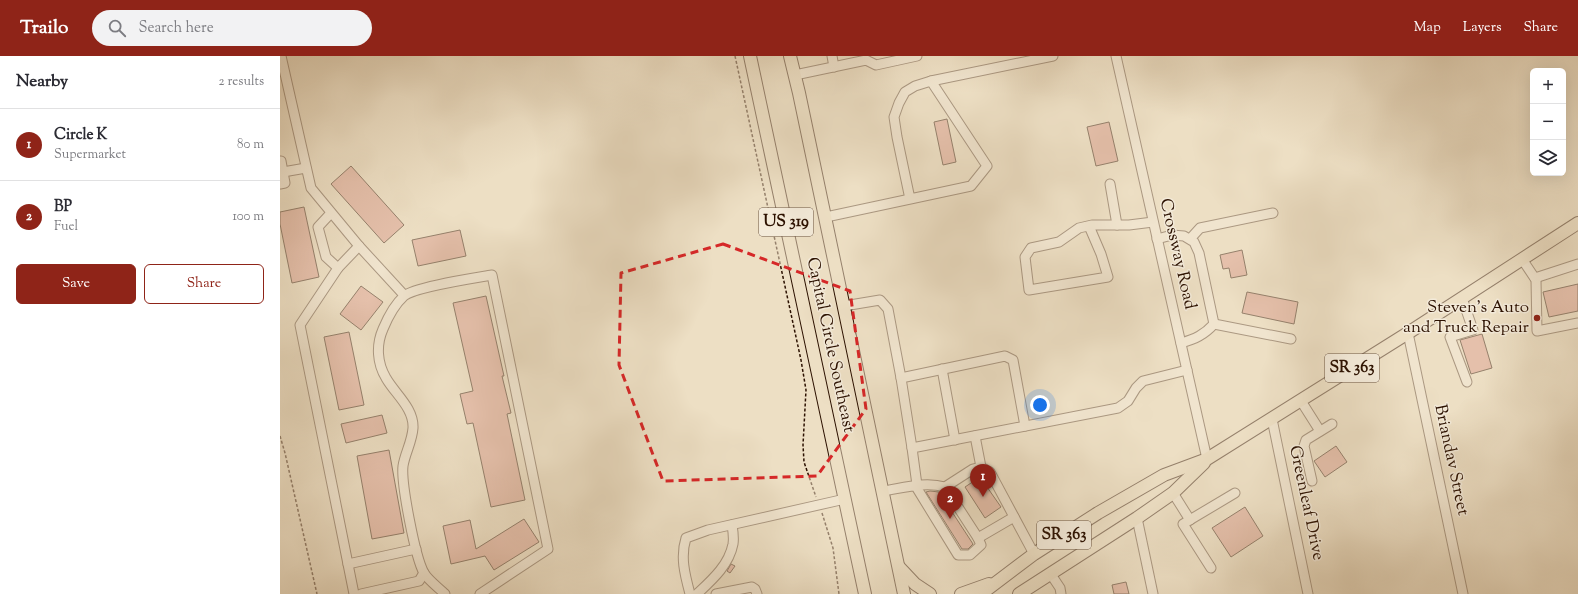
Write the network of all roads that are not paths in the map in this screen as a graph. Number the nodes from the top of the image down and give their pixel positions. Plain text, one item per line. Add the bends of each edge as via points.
1 (281, 56) edge
2 (750, 56) edge
3 (790, 56) edge
4 (832, 56) edge
5 (917, 56) edge
6 (1053, 56) edge
7 (1116, 56) edge
8 (865, 58) edge
9 (834, 67) junction
10 (795, 75) junction
11 (931, 81) junction
12 (280, 162) edge
13 (306, 168) junction
14 (283, 172) junction
15 (280, 184) edge
16 (1110, 184) dead end
17 (910, 199) junction
18 (1273, 213) dead end
19 (331, 214) junction
20 (826, 217) junction
21 (1153, 222) junction
22 (1578, 223) edge
23 (1117, 225) junction
24 (1089, 226) junction
25 (1157, 239) junction
26 (1190, 239) junction
27 (359, 246) junction
28 (1522, 259) junction
29 (1578, 264) edge
30 (338, 268) junction
31 (1535, 278) junction
32 (404, 295) junction
33 (1462, 298) junction
34 (844, 306) junction
35 (1578, 323) edge
36 (1214, 324) junction
37 (1408, 333) junction
38 (1291, 339) dead end
39 (1182, 343) junction
40 (942, 369) junction
41 (1187, 370) junction
42 (901, 378) junction
43 (1467, 382) dead end
44 (1301, 401) junction
45 (1272, 419) junction
46 (1332, 424) dead end
47 (1025, 426) junction
48 (1320, 431) junction
49 (975, 436) junction
50 (955, 440) junction
51 (912, 448) junction
52 (1207, 459) junction
53 (981, 467) junction
54 (1312, 481) dead end
55 (916, 485) junction
56 (945, 486) junction
57 (883, 491) junction
58 (1173, 493) junction
59 (1235, 493) dead end
60 (845, 499) junction
61 (1014, 517) junction
62 (1137, 518) junction
63 (1190, 520) junction
64 (732, 525) junction
65 (978, 538) junction
66 (416, 549) junction
67 (1034, 554) junction
68 (348, 564) junction
69 (899, 567) junction
70 (1211, 568) dead end
71 (860, 570) junction
72 (1050, 573) junction
73 (424, 574) junction
74 (997, 581) junction
75 (354, 594) edge
76 (361, 594) edge
77 (445, 594) edge
78 (480, 594) edge
79 (690, 594) edge
80 (697, 594) edge
81 (716, 594) edge
82 (757, 594) edge
83 (856, 594) edge
84 (865, 594) edge
85 (904, 594) edge
86 (930, 594) edge
87 (961, 594) edge
88 (981, 594) edge
89 (1019, 594) edge
90 (1061, 594) edge
91 (1153, 594) edge
92 (1308, 594) edge
93 (1463, 594) edge

1 - 13 street
2 - 60 main road, Capital Circle Southeast / US 319
3 - 10 main road, Capital Circle Southeast / US 319
4 - 9 street
5 - 8 street via 876,65
6 - 11 street
7 - 21 street, Crossway Road
8 - 9 street
9 - 10 street
10 - 20 main road, Capital Circle Southeast / US 319
11 - 17 street via 905,92 894,117
11 - 17 street via 987,166 971,186
12 - 14 street
13 - 14 street
13 - 19 street via 311,188
14 - 15 street via 285,183
16 - 23 street
17 - 20 street
18 - 26 street via 1200,228
19 - 27 street
19 - 30 street via 318,227 326,257
20 - 34 main road, Capital Circle Southeast / US 319
21 - 23 street
21 - 25 street, Crossway Road
22 - 28 main road, SR 363
23 - 24 street
24 - 24 street via 1079,228 1060,242 1031,248 1025,257 1029,290 1108,277
25 - 26 street via 1172,235
25 - 39 street, Crossway Road
26 - 36 street via 1199,253
27 - 30 street
27 - 32 street
28 - 31 street
28 - 33 main road, SR 363
29 - 31 street
30 - 68 street via 300,325
31 - 35 street via 1537,331
32 - 66 street via 389,315 378,339 379,364 386,379 409,411 413,426 403,466 403,482
32 - 78 street via 416,289 492,275 548,549
33 - 37 main road, SR 363
33 - 43 street via 1473,330 1450,337
34 - 42 street via 880,300 888,309
34 - 57 main road, Capital Circle Southeast / US 319
36 - 38 street
36 - 39 street via 1196,339
37 - 44 main road, SR 363
37 - 93 street, Briandav Street
39 - 41 street, Crossway Road
40 - 42 street
40 - 47 street via 1005,356 1013,360
40 - 50 street
41 - 47 street via 1143,381 1128,401 1118,408
41 - 52 street, Crossway Road
42 - 51 street
44 - 45 main road, SR 363
44 - 48 street
45 - 52 main road, SR 363
45 - 92 street, Greenleaf Drive
46 - 48 street
47 - 49 street
48 - 54 street via 1306,440 1304,446
49 - 50 street
49 - 53 street
50 - 51 street
51 - 55 street
52 - 58 main road, SR 363
52 - 67 main road, SR 363 via 1164,475
53 - 56 street
53 - 61 street via 990,472
55 - 56 street
55 - 57 street
55 - 65 street via 958,555 970,555 981,545
56 - 65 street
57 - 69 main road, Capital Circle Southeast / US 319
58 - 62 main road, SR 363
58 - 63 street
59 - 63 street
60 - 64 street
60 - 71 main road, Capital Circle Southeast / US 319
61 - 65 street
61 - 67 street
62 - 72 main road, SR 363
62 - 91 street
63 - 70 street via 1183,524
64 - 79 street via 686,538 683,561
64 - 80 street via 734,542 728,559 713,580
66 - 68 street
66 - 73 street
67 - 74 main road, SR 363
68 - 75 street
69 - 85 main road, Capital Circle Southeast / US 319
69 - 86 main road via 915,584
71 - 83 main road
71 - 84 main road, Capital Circle Southeast / US 319
72 - 89 main road, SR 363
72 - 90 street
73 - 76 street via 419,581
73 - 77 street
74 - 87 main road
74 - 88 main road, SR 363
81 - 82 street via 752,587

